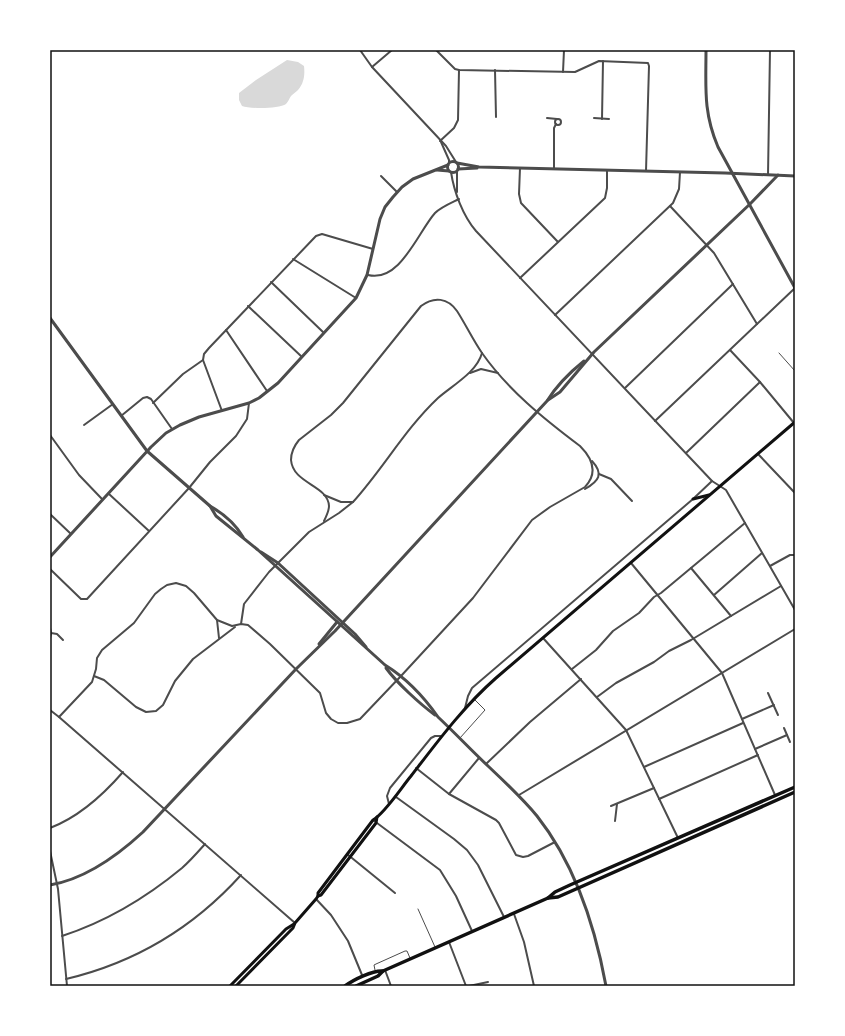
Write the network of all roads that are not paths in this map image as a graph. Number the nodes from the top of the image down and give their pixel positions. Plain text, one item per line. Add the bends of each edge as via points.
1 (360, 50) edge
2 (392, 50) edge
3 (436, 50) edge
4 (564, 50) edge
5 (706, 50) edge
6 (770, 50) edge
7 (603, 61) junction
8 (372, 67) junction
9 (459, 70) junction
10 (495, 70) junction
11 (563, 72) junction
12 (496, 117) dead end
13 (547, 118) dead end
14 (594, 118) dead end
15 (557, 119) junction
16 (602, 119) junction
17 (609, 119) dead end
18 (556, 124) junction
19 (440, 141) junction
20 (456, 163) junction
21 (448, 164) junction
22 (479, 167) junction
23 (520, 168) junction
24 (554, 169) junction
25 (433, 170) junction
26 (458, 170) junction
27 (607, 170) junction
28 (646, 171) junction
29 (680, 171) junction
30 (450, 172) junction
31 (732, 173) junction
32 (768, 174) junction
33 (778, 175) junction
34 (381, 176) dead end
35 (795, 176) edge
36 (397, 192) junction
37 (457, 194) junction
38 (459, 199) junction
39 (750, 204) junction
40 (670, 206) junction
41 (558, 242) junction
42 (707, 245) junction
43 (373, 249) junction
44 (293, 259) junction
45 (366, 275) junction
46 (520, 278) junction
47 (271, 282) junction
48 (734, 284) junction
49 (795, 288) edge
50 (356, 298) junction
51 (248, 306) junction
52 (555, 315) junction
53 (51, 321) edge
54 (757, 324) junction
55 (226, 330) junction
56 (324, 333) junction
57 (730, 350) junction
58 (482, 353) junction
59 (779, 353) dead end
60 (592, 354) junction
61 (302, 357) junction
62 (203, 360) junction
63 (584, 361) junction
64 (795, 372) edge
65 (469, 373) junction
66 (498, 373) junction
67 (760, 382) junction
68 (625, 388) junction
69 (268, 392) junction
70 (547, 401) junction
71 (153, 403) junction
72 (249, 403) junction
73 (113, 404) junction
74 (222, 410) junction
75 (537, 412) junction
76 (121, 416) junction
77 (655, 421) junction
78 (795, 423) edge
79 (84, 425) dead end
80 (172, 429) junction
81 (50, 435) edge
82 (147, 451) junction
83 (686, 453) junction
84 (758, 454) junction
85 (591, 459) junction
86 (599, 474) junction
87 (712, 481) junction
88 (721, 486) junction
89 (189, 488) junction
90 (578, 492) junction
91 (795, 493) edge
92 (109, 494) junction
93 (323, 495) junction
94 (710, 495) junction
95 (693, 499) junction
96 (103, 500) junction
97 (632, 501) dead end
98 (353, 502) junction
99 (210, 506) junction
100 (50, 514) edge
101 (324, 521) junction
102 (745, 522) junction
103 (149, 531) junction
104 (72, 535) junction
105 (244, 539) junction
106 (258, 550) junction
107 (762, 554) junction
108 (795, 555) edge
109 (50, 557) edge
110 (278, 563) junction
111 (631, 563) junction
112 (274, 566) junction
113 (770, 566) junction
114 (50, 568) edge
115 (692, 568) junction
116 (782, 586) junction
117 (658, 595) junction
118 (714, 595) junction
119 (795, 610) edge
120 (731, 616) junction
121 (338, 618) junction
122 (217, 620) junction
123 (337, 622) junction
124 (241, 624) junction
125 (342, 624) junction
126 (236, 626) junction
127 (50, 628) edge
128 (795, 629) edge
129 (52, 633) junction
130 (50, 638) edge
131 (219, 638) junction
132 (543, 638) junction
133 (693, 639) junction
134 (63, 640) dead end
135 (313, 652) junction
136 (385, 666) junction
137 (296, 669) junction
138 (572, 669) junction
139 (722, 673) junction
140 (94, 676) junction
141 (399, 679) junction
142 (581, 679) junction
143 (768, 693) dead end
144 (597, 697) junction
145 (473, 699) junction
146 (774, 705) junction
147 (464, 708) junction
148 (50, 710) edge
149 (778, 715) dead end
150 (59, 717) junction
151 (438, 717) junction
152 (742, 719) junction
153 (744, 723) junction
154 (448, 727) junction
155 (784, 728) dead end
156 (626, 730) junction
157 (787, 735) junction
158 (442, 736) junction
159 (460, 738) junction
160 (790, 742) dead end
161 (755, 749) junction
162 (758, 755) junction
163 (479, 758) junction
164 (486, 764) junction
165 (644, 767) junction
166 (416, 768) junction
167 (123, 772) junction
168 (795, 787) edge
169 (654, 788) junction
170 (795, 792) edge
171 (449, 794) junction
172 (775, 795) junction
173 (395, 796) junction
174 (519, 796) junction
175 (659, 799) junction
176 (777, 800) junction
177 (389, 804) junction
178 (617, 804) junction
179 (611, 806) dead end
180 (165, 809) junction
181 (377, 817) junction
182 (373, 820) junction
183 (614, 821) dead end
184 (376, 823) junction
185 (50, 828) edge
186 (678, 838) junction
187 (555, 842) junction
188 (205, 844) junction
189 (50, 851) edge
190 (347, 854) junction
191 (350, 857) junction
192 (241, 876) junction
193 (575, 883) junction
194 (50, 884) edge
195 (57, 884) junction
196 (578, 889) junction
197 (395, 894) dead end
198 (317, 897) junction
199 (548, 898) junction
200 (418, 909) dead end
201 (514, 914) junction
202 (504, 918) junction
203 (295, 923) junction
204 (472, 931) junction
205 (62, 936) junction
206 (449, 942) junction
207 (435, 948) junction
208 (410, 959) junction
209 (384, 970) junction
210 (375, 972) junction
211 (363, 977) junction
212 (66, 979) junction
213 (488, 982) dead end
214 (67, 986) edge
215 (230, 986) edge
216 (236, 986) edge
217 (345, 986) edge
218 (356, 986) edge
219 (392, 986) edge
220 (466, 986) edge
221 (469, 986) edge
222 (534, 986) edge
223 (606, 986) edge

1 - 8 street
2 - 8 street
3 - 9 street
4 - 11 street
5 - 31 street via 707,117 711,132
6 - 32 street
7 - 11 street via 578,71
7 - 16 street
7 - 28 street via 649,64
8 - 19 street
9 - 10 street
9 - 19 street via 458,120 454,128
10 - 11 street
10 - 12 street
13 - 15 street
14 - 16 street
15 - 18 street
15 - 18 street via 560,122
16 - 17 street
18 - 24 street
19 - 20 street
19 - 21 street via 448,157
20 - 21 street
20 - 22 street
20 - 26 street
21 - 25 street
21 - 30 street
22 - 23 street
22 - 26 street
23 - 24 street
23 - 41 street via 521,203
24 - 27 street
25 - 30 street
25 - 36 street via 413,178
26 - 30 street
26 - 37 street
27 - 28 street
27 - 41 street via 605,198
28 - 29 street
29 - 31 street
29 - 40 street via 678,192
30 - 37 street
31 - 32 street
31 - 39 street
32 - 33 street
33 - 35 street
33 - 39 street
34 - 36 street
36 - 43 street via 383,213
37 - 38 street
38 - 45 street via 436,213 409,252 397,264 378,276
38 - 46 street via 470,224
39 - 42 street
39 - 49 street
40 - 42 street
40 - 52 street
41 - 46 street
42 - 48 street
42 - 60 street
43 - 44 street via 319,234
43 - 45 street
44 - 47 street
44 - 50 street
45 - 50 street
46 - 52 street
47 - 51 street
47 - 56 street
48 - 54 street
48 - 68 street
49 - 54 street
50 - 56 street
51 - 55 street
51 - 61 street
52 - 60 street
53 - 73 street
54 - 57 street
55 - 62 street via 204,354
55 - 69 street
56 - 61 street
57 - 67 street
57 - 77 street
58 - 65 street via 478,363
58 - 66 street
58 - 93 street via 450,302 435,299 421,306 340,406 294,445 291,458 294,470
59 - 64 lane
60 - 63 street
60 - 68 street
61 - 69 street
62 - 71 street via 183,374
62 - 74 street
63 - 70 street via 555,388
63 - 70 street via 560,392
65 - 66 street via 481,369
65 - 98 street via 419,418
66 - 75 street
67 - 78 street
67 - 83 street
68 - 77 street
69 - 72 street
70 - 75 street
71 - 76 street via 149,398 145,398
71 - 80 street
72 - 74 street
72 - 89 street via 248,416 242,429
73 - 76 street
73 - 79 street
74 - 80 street
75 - 85 street via 580,446
75 - 125 street
76 - 82 street
77 - 83 street
78 - 84 main road
80 - 82 street
81 - 96 street via 79,475
82 - 89 street
82 - 92 street
83 - 87 street
84 - 88 main road
84 - 91 street
85 - 86 street via 598,467
85 - 90 street via 593,470 590,482
86 - 90 street via 594,483
86 - 97 street via 611,479
87 - 88 street
87 - 95 street
88 - 94 main road
88 - 102 street
89 - 99 street
89 - 103 street
90 - 141 street via 532,520 473,598
92 - 96 street
92 - 103 street
93 - 98 street via 338,501
93 - 101 street via 329,507
94 - 95 main road
94 - 111 main road
95 - 147 street via 472,688
96 - 104 street
98 - 101 street
99 - 105 street via 216,516
99 - 105 street via 221,512 238,528
100 - 104 street
101 - 110 street
102 - 107 street
102 - 115 street
103 - 114 street via 87,599 78,596
104 - 109 street
105 - 106 street
106 - 110 street
106 - 112 street
107 - 113 street
107 - 118 street
108 - 113 street via 790,555
110 - 112 street
110 - 121 street
111 - 117 street
111 - 132 main road
112 - 123 street
112 - 124 street via 246,600
113 - 116 street
115 - 117 street
115 - 118 street
116 - 119 street
116 - 120 street
117 - 133 street
117 - 138 street via 639,613 613,631 596,650
118 - 120 street
120 - 133 street
121 - 123 street
121 - 125 street
122 - 126 street
122 - 131 street
122 - 140 street via 186,586 176,583 166,585 155,594 134,623 98,655
123 - 125 street
123 - 135 street
124 - 126 street
124 - 137 street via 251,627
125 - 135 street
125 - 136 street via 359,637 367,649
126 - 131 street
127 - 129 street
128 - 139 street
129 - 130 street
129 - 134 street
131 - 140 street via 188,664 156,711 146,712 104,680
132 - 138 street
132 - 145 main road
133 - 139 street
133 - 144 street via 616,683
135 - 137 street
136 - 141 street
136 - 141 street
137 - 141 street via 320,693 328,716 343,723 360,719
137 - 180 street
138 - 142 street
139 - 152 street
139 - 156 street
140 - 150 street via 89,686
141 - 151 street
141 - 151 street via 430,705
142 - 144 street
142 - 164 street
143 - 146 street
144 - 156 street
145 - 147 main road
145 - 159 lane via 485,710
146 - 149 street
146 - 152 street
147 - 154 main road
148 - 150 street
150 - 167 street
151 - 154 street
152 - 153 street
153 - 161 street
153 - 165 street
154 - 158 main road
154 - 159 street
155 - 157 street
156 - 165 street
156 - 174 street
157 - 160 street
157 - 161 street
158 - 166 main road
158 - 177 street via 430,738 390,788 387,796
159 - 163 street
161 - 162 street
162 - 172 street
162 - 175 street
163 - 164 street
163 - 171 street
164 - 174 street
165 - 169 street
166 - 171 street
166 - 173 main road
167 - 180 street
167 - 185 street via 94,801
168 - 172 main road
169 - 175 street
169 - 178 street
170 - 176 main road
171 - 187 street via 496,820 519,857 528,856
172 - 176 street
172 - 186 main road
173 - 177 main road
173 - 202 street via 467,850 478,865
174 - 187 street
175 - 186 street
176 - 196 main road
177 - 181 main road
178 - 179 street
178 - 183 street
180 - 188 street
180 - 195 street via 135,840 108,860 83,874
181 - 182 main road
181 - 184 main road
182 - 184 street
182 - 190 main road
184 - 191 main road
184 - 204 street via 440,870 456,896
186 - 193 main road
187 - 193 street
188 - 192 street
188 - 205 street via 182,868 156,888 102,919
189 - 195 street
190 - 191 street
190 - 198 main road
191 - 197 street
191 - 198 main road
192 - 203 street
192 - 212 street via 204,912 181,928 116,964
193 - 196 street
193 - 199 main road
194 - 195 street
195 - 205 street
196 - 199 main road
196 - 223 street via 594,936
198 - 203 main road
198 - 211 street via 348,941
199 - 201 main road
200 - 207 lane
201 - 202 main road
201 - 222 street via 524,942
202 - 204 main road
203 - 215 main road
203 - 216 main road
204 - 206 main road
205 - 212 street
206 - 207 main road
206 - 220 street
207 - 208 main road
208 - 209 main road
208 - 210 lane via 405,951 374,965
209 - 210 main road
209 - 218 main road via 378,976
209 - 219 street
210 - 211 main road
211 - 217 main road
212 - 214 street
213 - 221 street

